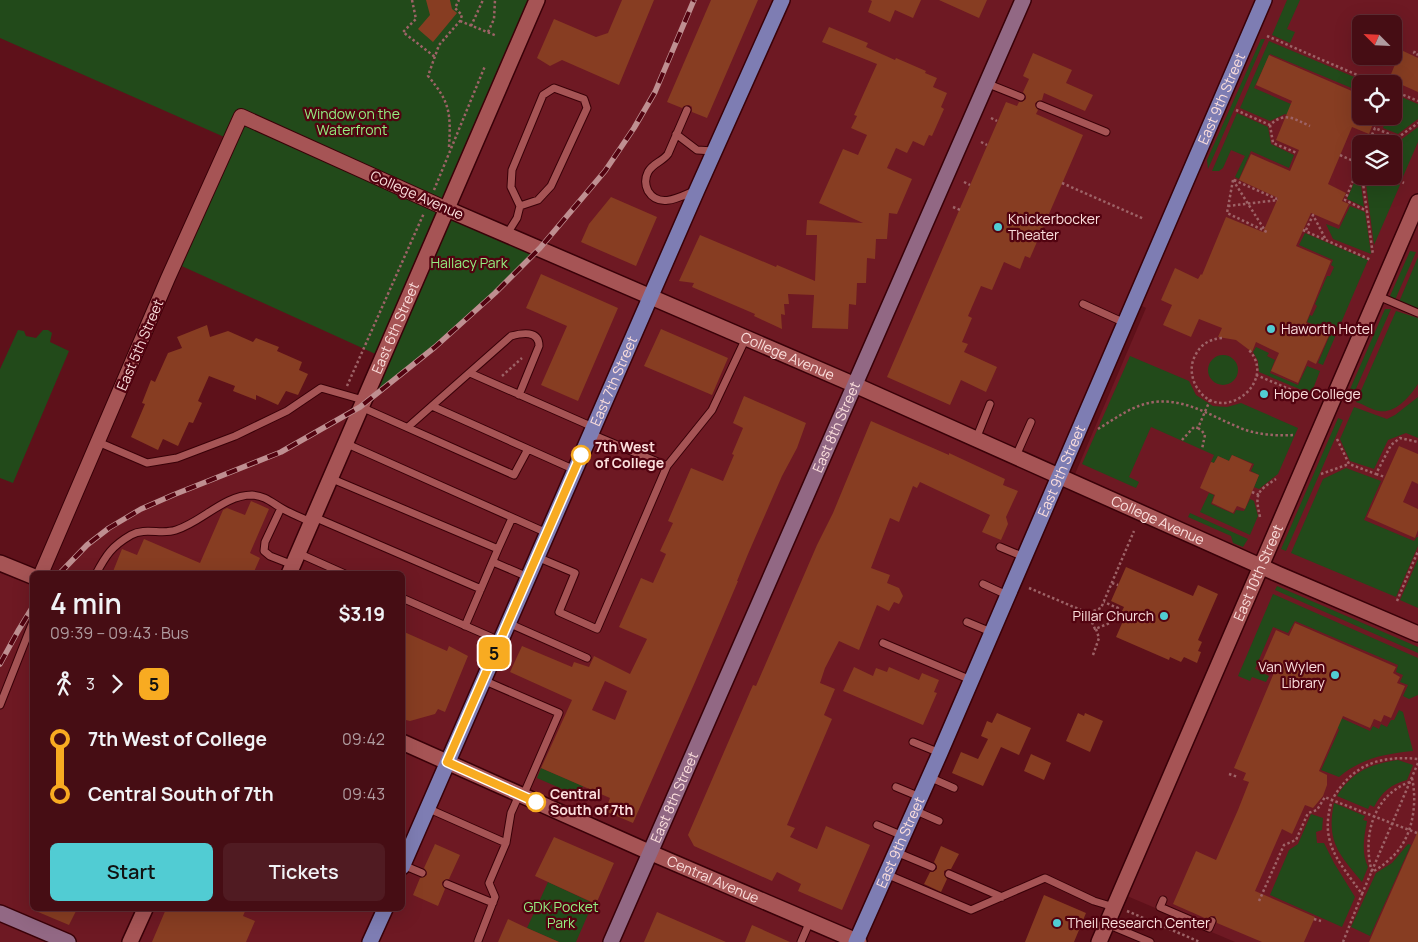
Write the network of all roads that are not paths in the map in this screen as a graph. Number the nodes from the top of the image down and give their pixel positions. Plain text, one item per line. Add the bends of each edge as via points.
1 (537, 0) edge
2 (782, 0) edge
3 (1022, 0) edge
4 (1264, 0) edge
5 (986, 83) junction
6 (1021, 97) dead end
7 (1040, 105) dead end
8 (687, 110) dead end
9 (240, 116) joint
10 (1106, 132) dead end
11 (676, 134) junction
12 (714, 151) junction
13 (697, 190) junction
14 (1418, 202) edge
15 (520, 206) junction
16 (447, 209) junction
17 (507, 234) junction
18 (651, 296) junction
19 (1378, 296) junction
20 (1083, 304) dead end
21 (1418, 313) edge
22 (1125, 323) junction
23 (746, 338) junction
24 (470, 373) junction
25 (855, 385) junction
26 (519, 395) junction
27 (362, 403) junction
28 (990, 404) dead end
29 (432, 406) junction
30 (1031, 422) dead end
31 (408, 428) junction
32 (592, 430) junction
33 (976, 439) junction
34 (98, 442) junction
35 (345, 443) junction
36 (528, 449) junction
37 (1016, 456) junction
38 (667, 466) junction
39 (574, 470) junction
40 (1059, 476) junction
41 (330, 478) junction
42 (280, 508) junction
43 (512, 518) junction
44 (312, 519) junction
45 (547, 533) junction
46 (1000, 547) dead end
47 (498, 549) junction
48 (537, 557) junction
49 (1024, 557) junction
50 (493, 562) junction
51 (0, 563) edge
52 (293, 564) edge
53 (1262, 567) junction
54 (42, 571) edge
55 (98, 571) edge
56 (329, 571) edge
57 (30, 575) edge
58 (528, 577) junction
59 (983, 584) dead end
60 (481, 589) junction
61 (1007, 595) junction
62 (405, 599) edge
63 (508, 622) junction
64 (967, 622) dead end
65 (466, 626) junction
66 (30, 629) edge
67 (991, 632) junction
68 (1418, 634) edge
69 (500, 641) junction
70 (883, 643) dead end
71 (587, 658) dead end
72 (483, 680) junction
73 (971, 680) junction
74 (0, 704) edge
75 (913, 742) dead end
76 (405, 743) edge
77 (940, 753) junction
78 (447, 762) junction
79 (928, 777) junction
80 (896, 787) dead end
81 (954, 788) dead end
82 (521, 795) junction
83 (917, 804) junction
84 (427, 808) junction
85 (939, 821) dead end
86 (878, 825) dead end
87 (903, 836) junction
88 (506, 843) junction
89 (650, 852) junction
90 (896, 852) junction
91 (405, 861) edge
92 (405, 867) edge
93 (932, 867) dead end
94 (422, 873) dead end
95 (886, 874) junction
96 (949, 874) dead end
97 (448, 884) dead end
98 (1002, 897) junction
99 (1163, 900) dead end
100 (493, 903) junction
101 (1114, 907) junction
102 (144, 911) edge
103 (384, 911) edge
104 (0, 913) edge
105 (810, 921) junction
106 (1212, 921) dead end
107 (1107, 924) junction
108 (478, 941) edge
109 (68, 942) edge
110 (130, 942) edge
111 (370, 942) edge
112 (611, 942) edge
113 (801, 942) edge
114 (858, 942) edge
115 (1099, 942) edge
116 (1150, 942) edge

1 - 16 street, East 6th Street
2 - 12 main road, East 7th Street
3 - 5 main road, East 8th Street
4 - 22 main road, East 9th Street
5 - 6 lane
5 - 25 main road, East 8th Street
7 - 10 lane
8 - 11 lane
9 - 16 street, College Avenue
9 - 34 street, East 5th Street
11 - 12 lane via 698,150
11 - 13 lane via 664,159 648,172 645,180 647,189 652,196 670,201
12 - 13 main road, East 7th Street
13 - 18 main road, East 7th Street
14 - 19 street, East 10th Street
15 - 15 lane via 511,187 512,170 543,95 554,88 584,99 587,108 551,186 538,200
15 - 17 lane
16 - 17 street, College Avenue
16 - 27 street, East 6th Street
17 - 18 street, College Avenue
18 - 23 street, College Avenue
18 - 32 main road, East 7th Street
19 - 21 lane
19 - 53 street, East 10th Street
20 - 22 lane
22 - 40 main road, East 9th Street
23 - 25 street, College Avenue
23 - 38 lane via 712,410
24 - 26 lane
24 - 26 lane via 511,336 524,332 530,334 539,346
24 - 29 lane
25 - 33 street, College Avenue
25 - 89 main road, East 8th Street
26 - 32 lane
27 - 31 lane
27 - 34 lane via 320,388 287,411 235,436 177,458 148,463
27 - 35 street, East 6th Street
28 - 33 lane
29 - 31 lane
29 - 36 lane
30 - 37 lane
31 - 36 lane via 514,474
32 - 38 lane
32 - 39 main road, East 7th Street
33 - 37 street, College Avenue
34 - 54 street, East 5th Street
35 - 41 street, East 6th Street
35 - 43 lane
36 - 39 lane
37 - 40 street, College Avenue
38 - 48 lane via 597,629 558,612 575,573
39 - 45 main road, East 7th Street
40 - 49 main road, East 9th Street
40 - 53 street, College Avenue
41 - 44 street, East 6th Street
41 - 47 lane
42 - 44 lane
42 - 52 lane via 264,551
42 - 55 lane via 265,497 252,495 232,499 175,530 134,534 111,549
43 - 45 lane
43 - 47 lane
44 - 52 street, East 6th Street
44 - 60 lane
45 - 48 main road, East 7th Street
46 - 49 lane
47 - 50 lane
48 - 58 main road, East 7th Street
49 - 61 main road, East 9th Street
50 - 58 lane
50 - 60 lane
51 - 57 street
52 - 56 lane
53 - 68 street, College Avenue
53 - 101 street, East 10th Street
58 - 63 main road, East 7th Street
59 - 61 lane
60 - 65 lane
61 - 67 main road, East 9th Street
62 - 65 lane
63 - 69 main road, East 7th Street
63 - 71 lane
64 - 67 lane
65 - 69 lane
66 - 74 lane
67 - 73 main road, East 9th Street
69 - 72 main road, East 7th Street
70 - 73 lane
72 - 78 main road, East 7th Street
72 - 82 lane via 559,714
73 - 77 main road, East 9th Street
75 - 77 lane
76 - 78 street, Central Avenue
77 - 79 main road, East 9th Street
78 - 82 street, Central Avenue
78 - 84 main road, East 7th Street
79 - 81 lane
79 - 83 main road, East 9th Street
80 - 83 lane
82 - 88 lane via 511,813
82 - 89 street, Central Avenue
83 - 85 lane
83 - 87 main road, East 9th Street
84 - 88 lane
84 - 91 main road, East 7th Street
86 - 87 lane
87 - 90 main road, East 9th Street
88 - 100 lane via 489,883 495,897
89 - 105 street, Central Avenue
89 - 112 main road, East 8th Street
90 - 93 lane
90 - 95 main road, East 9th Street
92 - 94 lane
95 - 98 lane via 971,910
95 - 114 main road, East 9th Street
96 - 98 lane
97 - 100 lane
98 - 101 lane via 1045,878
99 - 106 lane via 1160,907 1209,928
100 - 108 lane
101 - 107 street, East 10th Street
102 - 110 street
103 - 111 main road
104 - 109 main road
105 - 113 lane
105 - 114 street, Central Avenue
107 - 115 street, East 10th Street
107 - 116 lane

